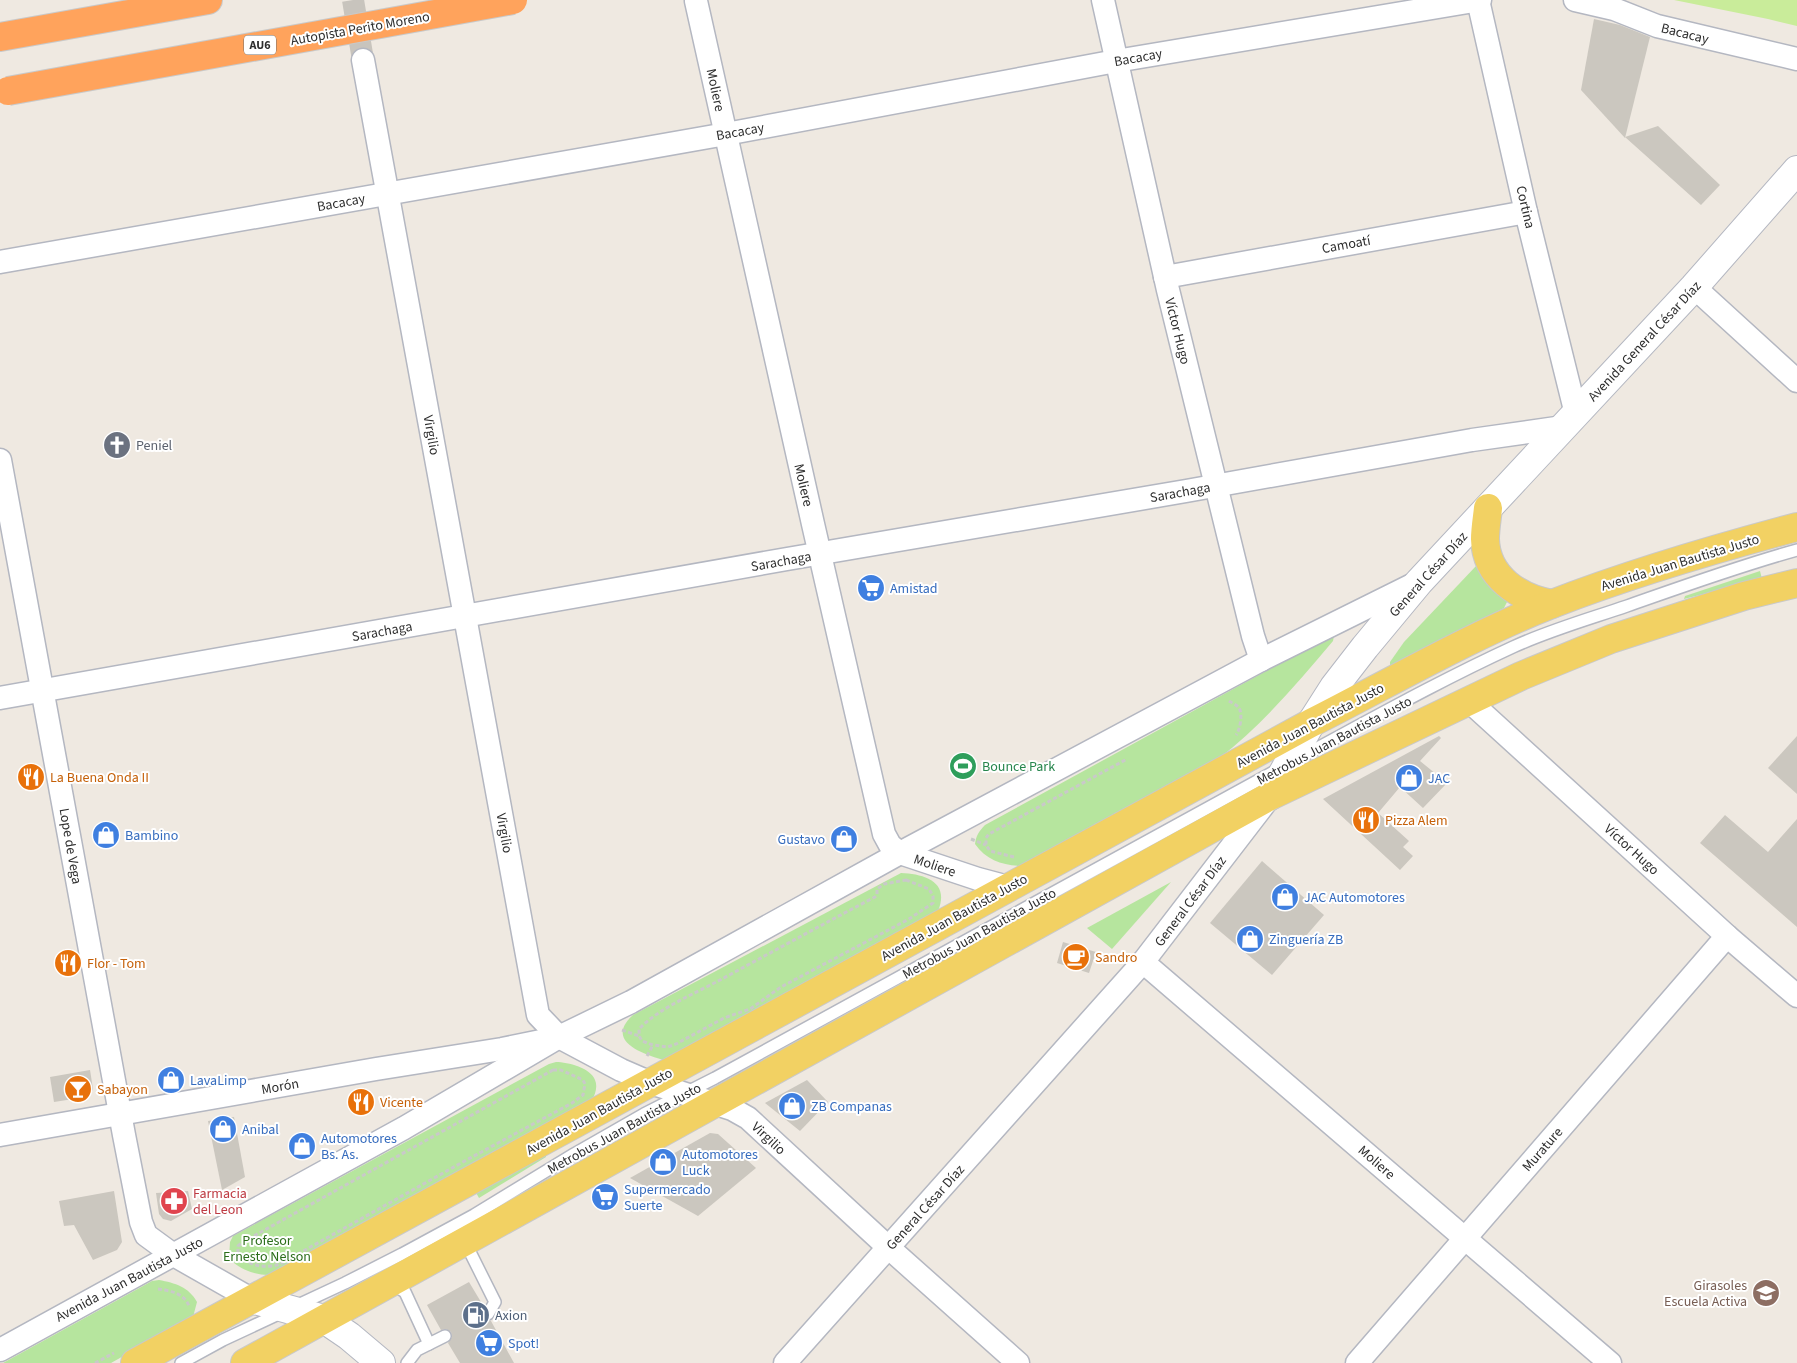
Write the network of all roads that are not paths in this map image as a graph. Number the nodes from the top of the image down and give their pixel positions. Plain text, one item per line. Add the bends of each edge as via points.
1 (208, 0) edge
2 (512, 0) edge
3 (1103, 0) edge
4 (1479, 0) edge
5 (1575, 0) edge
6 (696, 1) edge
7 (0, 37) edge
8 (1797, 59) edge
9 (363, 60) tunnel mouth
10 (1116, 60) junction
11 (0, 92) edge
12 (726, 134) junction
13 (1797, 170) edge
14 (388, 193) junction
15 (1526, 212) junction
16 (0, 262) edge
17 (1165, 277) junction
18 (1694, 287) junction
19 (1797, 381) edge
20 (1569, 420) junction
21 (0, 460) edge
22 (1217, 486) junction
23 (1488, 508) junction
24 (1797, 527) edge
25 (1797, 550) edge
26 (820, 554) junction
27 (1419, 582) junction
28 (1797, 583) edge
29 (1552, 604) junction
30 (465, 617) junction
31 (1261, 660) junction
32 (42, 691) junction
33 (0, 698) edge
34 (1469, 700) junction
35 (1311, 723) junction
36 (1290, 763) junction
37 (1270, 796) junction
38 (900, 853) junction
39 (1008, 887) junction
40 (1727, 936) junction
41 (1143, 962) junction
42 (1797, 996) edge
43 (559, 1037) junction
44 (651, 1083) junction
45 (684, 1093) junction
46 (713, 1103) junction
47 (120, 1114) junction
48 (0, 1135) edge
49 (1465, 1238) junction
50 (466, 1242) junction
51 (889, 1248) junction
52 (172, 1254) junction
53 (391, 1283) junction
54 (251, 1299) junction
55 (289, 1310) junction
56 (488, 1314) dead end
57 (324, 1319) junction
58 (445, 1336) dead end
59 (429, 1344) junction
60 (0, 1350) edge
61 (136, 1363) edge
62 (181, 1363) edge
63 (245, 1363) edge
64 (381, 1363) edge
65 (408, 1363) edge
66 (785, 1363) edge
67 (1018, 1363) edge
68 (1358, 1363) edge
69 (1610, 1363) edge

1 - 7 highway
2 - 11 highway, Autopista Perito Moreno / AU6, bridge
3 - 10 street, Víctor Hugo
4 - 10 street, Bacacay
4 - 15 street, Cortina
5 - 8 street, Bacacay via 1614,9 1657,26
6 - 12 street, Moliere
9 - 14 street, Virgilio
10 - 12 street, Bacacay
10 - 17 street, Víctor Hugo
12 - 14 street, Bacacay
12 - 26 street, Moliere
13 - 18 street, Avenida General César Díaz
14 - 16 street, Bacacay
14 - 30 street, Virgilio
15 - 17 street, Camoatí
15 - 20 street, Cortina
17 - 22 street, Víctor Hugo
18 - 19 street
18 - 20 street, Avenida General César Díaz
20 - 22 street, Sarachaga
20 - 23 street, Avenida General César Díaz
21 - 32 street, Lope de Vega
22 - 26 street, Sarachaga
22 - 31 street, Víctor Hugo
23 - 27 street, General César Díaz
23 - 29 main road via 1485,540 1488,554 1501,579 1524,596
24 - 29 main road, Avenida Juan Bautista Justo via 1712,550
25 - 36 lane, Metrobus Juan Bautista Justo via 1569,624 1513,647
26 - 30 street, Sarachaga
26 - 38 street, Moliere via 884,834
27 - 31 street, Avenida Juan Bautista Justo
27 - 35 street, General César Díaz via 1354,660
28 - 34 main road via 1744,596 1610,639
29 - 35 main road, Avenida Juan Bautista Justo via 1499,627
30 - 32 street, Sarachaga
30 - 43 street, Virgilio via 538,1015
31 - 38 street, Avenida Juan Bautista Justo
32 - 33 street, Sarachaga
32 - 47 street, Lope de Vega
34 - 37 main road
34 - 40 street, Víctor Hugo
35 - 36 street, General César Díaz
35 - 39 main road, Avenida Juan Bautista Justo
36 - 37 street, General César Díaz
36 - 45 lane, Metrobus Juan Bautista Justo
37 - 41 street, General César Díaz
37 - 46 main road
38 - 39 street, Moliere
38 - 43 street, Avenida Juan Bautista Justo via 631,1002
39 - 44 main road, Avenida Juan Bautista Justo
40 - 42 street, Víctor Hugo
40 - 49 street, Murature
41 - 49 street, Moliere
41 - 51 street, General César Díaz
43 - 44 street, Virgilio
43 - 47 street, Morón
43 - 52 street, Avenida Juan Bautista Justo via 404,1128
44 - 45 street, Virgilio
44 - 54 main road, Avenida Juan Bautista Justo
45 - 46 street, Virgilio
45 - 55 lane, Metrobus Juan Bautista Justo via 574,1154 474,1215
46 - 50 main road
46 - 51 street, Virgilio via 748,1118
47 - 48 street, Morón
47 - 52 street, Lope de Vega via 146,1235
49 - 68 street, Murature
49 - 69 street, Moliere
50 - 53 main road
50 - 56 lane via 494,1302
51 - 66 street, General César Díaz
51 - 67 street, Virgilio
52 - 54 street, Lope de Vega
52 - 60 street, Avenida Juan Bautista Justo
53 - 57 main road
53 - 59 lane via 405,1292
54 - 55 street
54 - 61 main road, Avenida Juan Bautista Justo
55 - 57 street
55 - 62 lane, Metrobus Juan Bautista Justo
57 - 63 main road
57 - 64 street
58 - 59 lane
59 - 65 lane via 417,1350

